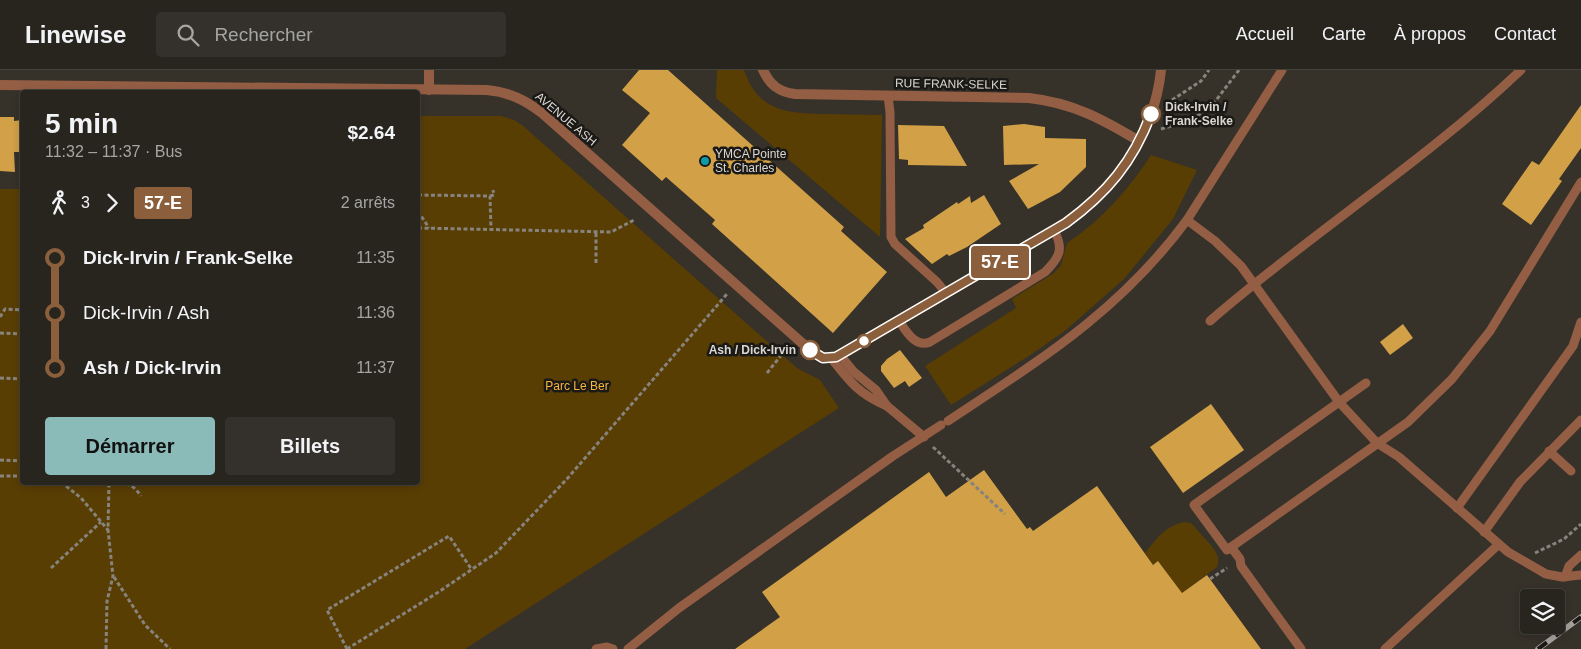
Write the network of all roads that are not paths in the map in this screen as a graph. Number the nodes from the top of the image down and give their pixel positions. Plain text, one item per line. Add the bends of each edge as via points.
1 (429, 70) edge
2 (763, 70) edge
3 (1161, 70) edge
4 (1282, 70) edge
5 (1521, 70) edge
6 (0, 85) edge
7 (429, 90) junction
8 (888, 96) junction
9 (1139, 140) junction
10 (1581, 182) edge
11 (1188, 220) junction
12 (1054, 230) junction
13 (1253, 283) junction
14 (946, 293) junction
15 (899, 321) junction
16 (1210, 321) dead end
17 (1581, 322) edge
18 (836, 357) junction
19 (1366, 383) dead end
20 (1340, 402) junction
21 (1581, 420) edge
22 (924, 437) junction
23 (1377, 444) junction
24 (1549, 452) junction
25 (1571, 472) dead end
26 (1457, 508) junction
27 (1484, 532) junction
28 (1498, 545) junction
29 (1231, 547) junction
30 (1581, 555) edge
31 (1581, 575) edge
32 (1565, 576) junction
33 (596, 649) edge
34 (613, 649) edge
35 (628, 649) edge
36 (1301, 649) edge
37 (1385, 649) edge

1 - 7 street
2 - 8 street, RUE FRANK-SELKE via 770,83 787,93
3 - 9 street via 1154,108
4 - 11 lane
5 - 13 lane via 1467,120
6 - 7 street, AVENUE ASH
7 - 18 street, AVENUE ASH via 496,91 514,95 530,104 810,350 820,358
8 - 9 street, RUE FRANK-SELKE via 1052,101 1090,114
8 - 14 lane via 891,237
9 - 12 street via 1112,183 1087,207
10 - 23 lane via 1510,300 1468,361 1408,422
11 - 13 lane via 1227,252
11 - 22 lane via 1138,278 1098,317
12 - 14 street
12 - 15 lane via 1060,244 1059,252 1045,272 930,342 915,341
13 - 16 lane
13 - 20 lane
14 - 15 street
15 - 18 street
17 - 26 lane via 1572,346
18 - 22 lane via 858,389 868,398 887,406
19 - 20 lane
20 - 23 lane
20 - 29 lane via 1194,505 1227,550
21 - 24 lane
22 - 35 lane via 679,608
23 - 26 lane via 1399,457
23 - 29 lane
24 - 25 lane
24 - 27 lane via 1520,482
26 - 27 lane
27 - 28 lane
28 - 32 lane via 1546,574
28 - 37 lane
29 - 36 lane via 1241,566
30 - 32 lane via 1569,566
31 - 32 lane
33 - 34 lane via 607,646

